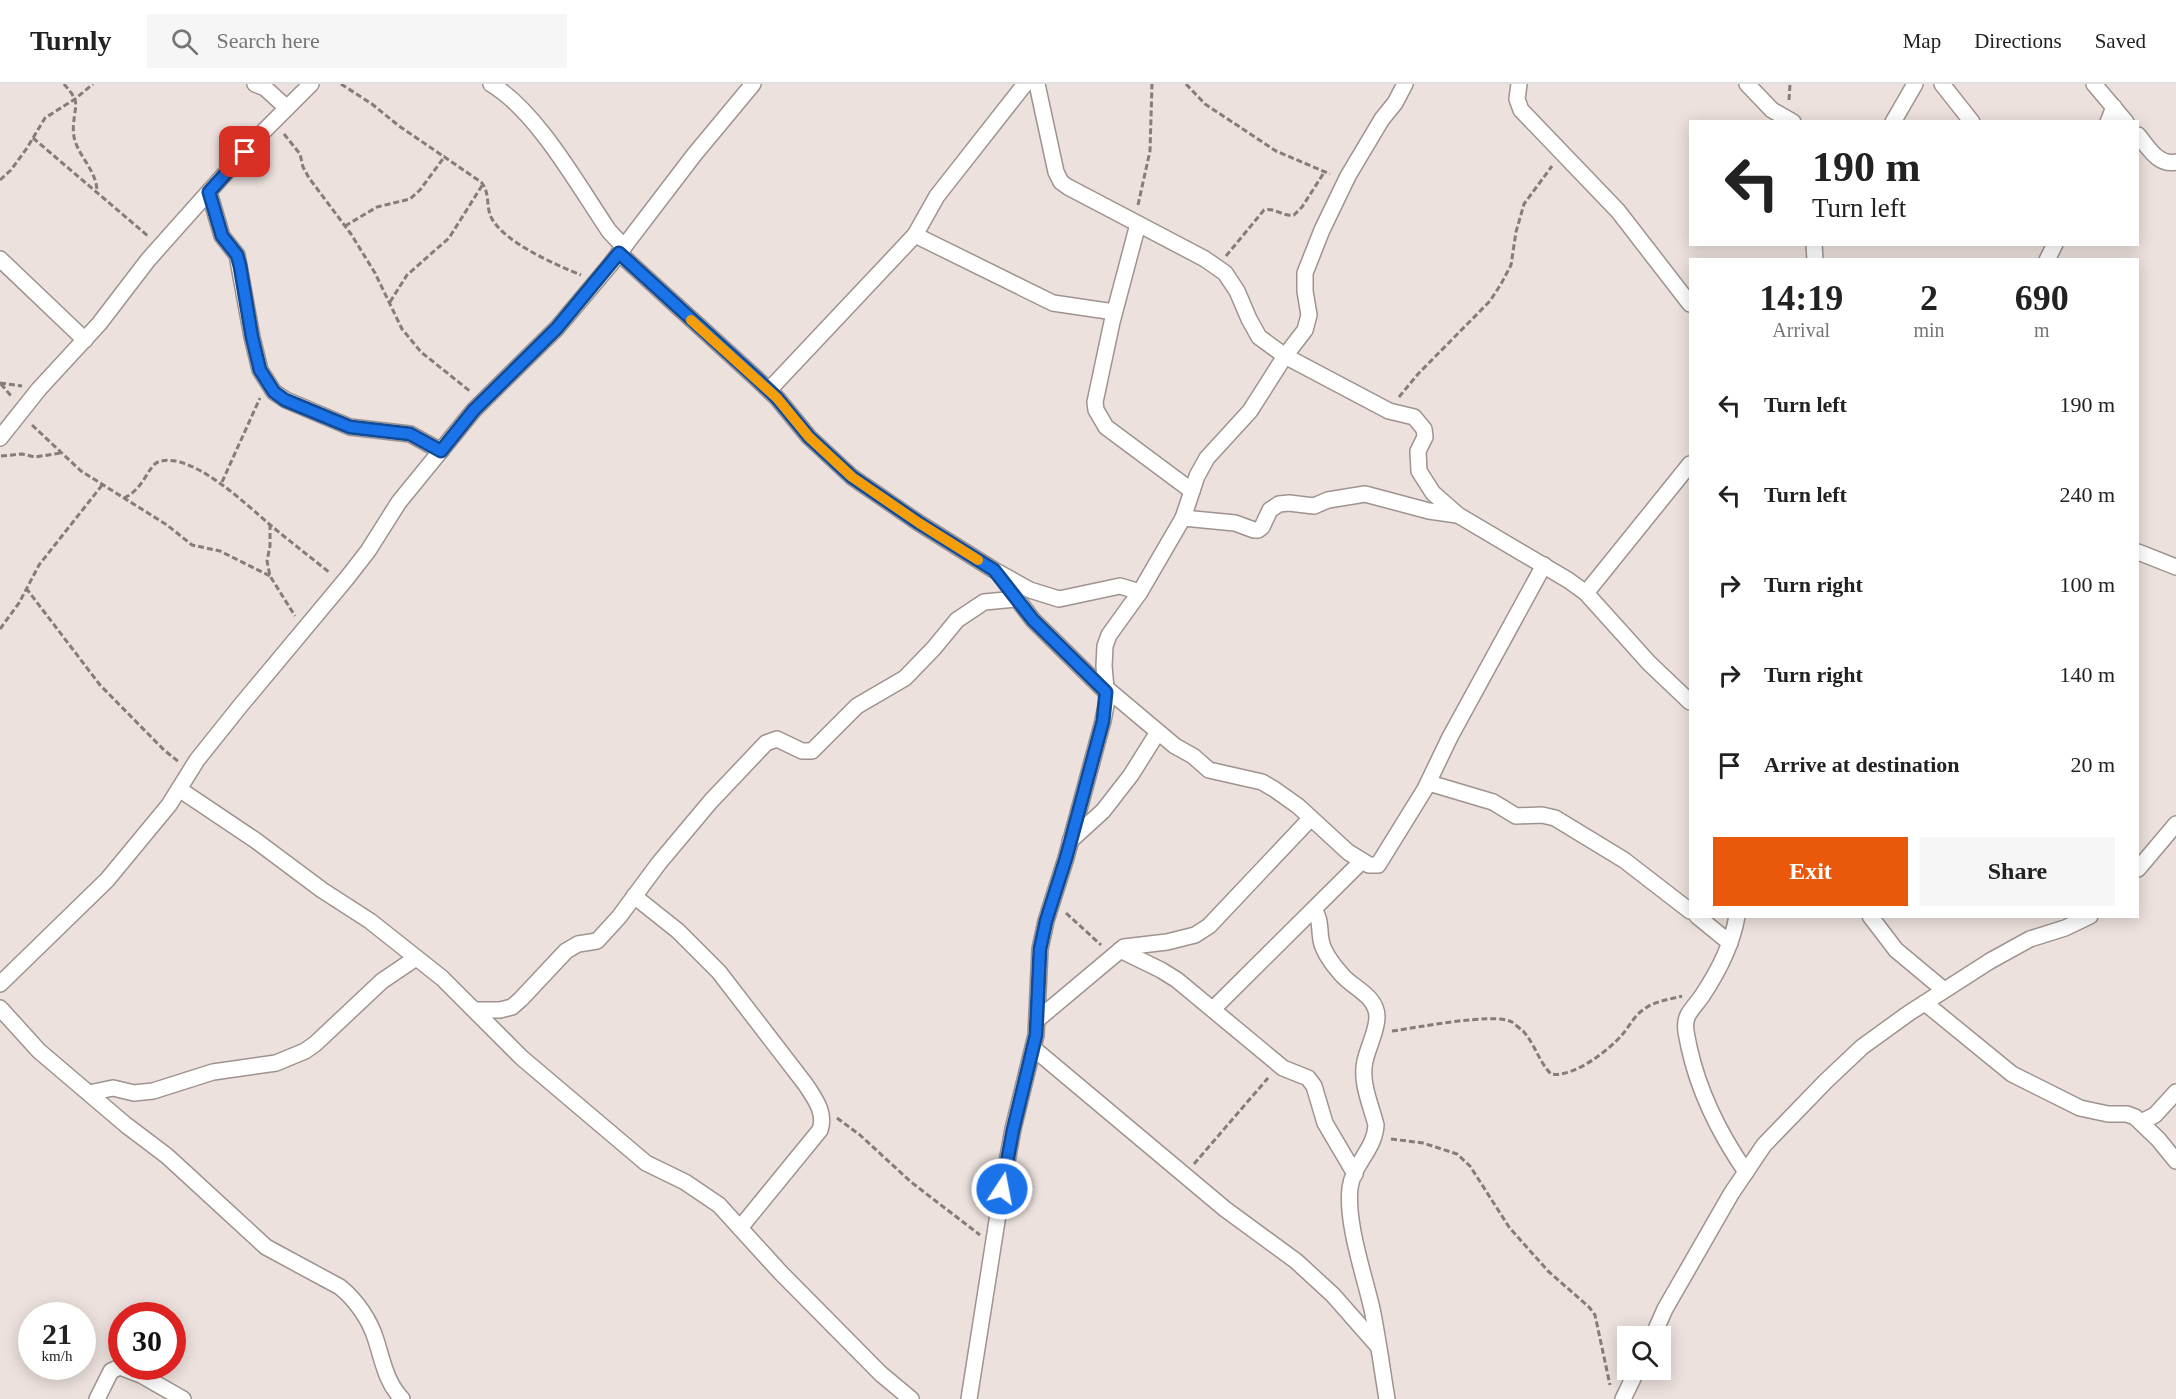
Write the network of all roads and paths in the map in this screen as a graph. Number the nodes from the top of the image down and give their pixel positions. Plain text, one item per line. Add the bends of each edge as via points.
1 (64, 84) edge
2 (93, 84) edge
3 (255, 84) edge
4 (311, 84) edge
5 (341, 84) edge
6 (491, 84) edge
7 (753, 84) edge
8 (1025, 84) edge
9 (1036, 84) edge
10 (1152, 84) edge
11 (1186, 84) edge
12 (1405, 84) edge
13 (1518, 84) edge
14 (1747, 84) edge
15 (1915, 84) edge
16 (1942, 84) edge
17 (2094, 84) edge
18 (75, 99) junction
19 (287, 108) junction
20 (2111, 114) edge
21 (1789, 120) edge
22 (1894, 120) edge
23 (1970, 120) edge
24 (274, 121) junction
25 (2139, 136) edge
26 (33, 138) junction
27 (1563, 153) junction
28 (445, 156) junction
29 (2176, 162) edge
30 (1325, 171) junction
31 (0, 180) edge
32 (1346, 180) junction
33 (483, 184) junction
34 (209, 192) junction
35 (97, 194) junction
36 (1135, 223) junction
37 (345, 226) junction
38 (915, 235) junction
39 (160, 246) junction
40 (621, 250) junction
41 (0, 259) edge
42 (1217, 267) junction
43 (596, 282) junction
44 (390, 302) junction
45 (1689, 303) edge
46 (1114, 312) junction
47 (85, 340) junction
48 (1285, 356) junction
49 (267, 383) junction
50 (769, 390) junction
51 (483, 401) junction
52 (1389, 411) junction
53 (19, 414) junction
54 (0, 438) edge
55 (441, 451) junction
56 (61, 453) junction
57 (0, 456) edge
58 (1689, 465) edge
59 (222, 483) junction
60 (103, 484) junction
61 (1192, 491) junction
62 (124, 498) junction
63 (1458, 515) junction
64 (1183, 518) junction
65 (270, 524) junction
66 (2139, 552) edge
67 (1544, 565) junction
68 (2176, 567) edge
69 (994, 570) junction
70 (270, 576) junction
71 (343, 584) junction
72 (26, 588) junction
73 (1140, 592) junction
74 (1586, 593) junction
75 (1016, 599) junction
76 (1, 626) edge
77 (304, 630) junction
78 (1106, 690) junction
79 (1689, 701) edge
80 (1158, 732) junction
81 (190, 771) junction
82 (1429, 783) junction
83 (179, 789) junction
84 (1310, 819) junction
85 (2176, 824) edge
86 (1070, 842) junction
87 (1361, 862) junction
88 (2139, 868) edge
89 (634, 896) junction
90 (1052, 899) junction
91 (1314, 909) junction
92 (1689, 910) edge
93 (1699, 918) edge
94 (1736, 918) edge
95 (1872, 918) edge
96 (2086, 918) edge
97 (1730, 943) junction
98 (1117, 953) junction
99 (416, 958) junction
100 (0, 984) edge
101 (1707, 988) junction
102 (1944, 990) junction
103 (1925, 1003) junction
104 (0, 1008) edge
105 (1213, 1009) junction
106 (476, 1010) junction
107 (1037, 1020) junction
108 (1372, 1035) junction
109 (1033, 1048) junction
110 (1280, 1065) junction
111 (2176, 1092) edge
112 (89, 1093) junction
113 (818, 1104) junction
114 (2142, 1122) junction
115 (1374, 1137) junction
116 (2176, 1161) edge
117 (1746, 1172) junction
118 (1355, 1173) junction
119 (1184, 1175) junction
120 (740, 1228) junction
121 (993, 1246) junction
122 (1657, 1326) edge
123 (1379, 1347) junction
124 (1629, 1380) edge
125 (1617, 1395) edge
126 (97, 1399) edge
127 (183, 1399) edge
128 (402, 1399) edge
129 (911, 1399) edge
130 (969, 1399) edge
131 (1387, 1399) edge

1 - 18 path
2 - 18 path
3 - 19 street
4 - 19 street
5 - 28 path
6 - 40 street via 511,96 536,125
7 - 40 street
8 - 38 street via 938,196
9 - 36 street via 1061,182
10 - 36 path via 1150,151
11 - 30 path via 1205,104 1276,151
12 - 32 street
13 - 27 street via 1518,105
14 - 21 street via 1772,110
15 - 22 street
16 - 23 street
17 - 20 street
18 - 26 path via 45,118
18 - 35 path via 72,132 95,178
19 - 24 street
24 - 34 street
24 - 37 path via 300,154 309,178
25 - 29 street via 2159,160
26 - 31 path
26 - 35 path
27 - 45 street via 1618,211
27 - 52 path via 1524,204 1511,265 1501,285
28 - 33 path
28 - 37 path via 410,199 377,207
30 - 32 path
30 - 42 path via 1298,211 1291,216 1264,210
32 - 48 street via 1305,273 1307,324
33 - 43 path via 490,216 499,228 532,252
33 - 44 path via 448,238 407,275
34 - 39 street
34 - 49 street via 222,236 237,255 257,360
35 - 39 path
36 - 42 street
36 - 46 street
37 - 44 path
38 - 46 street via 1053,303
38 - 50 street
39 - 47 street
40 - 43 street
40 - 50 street
41 - 47 street
42 - 48 street via 1238,291 1259,337
43 - 51 street via 557,328
44 - 51 path via 402,329 421,352
46 - 61 street via 1096,410 1106,427
47 - 53 street
48 - 52 street
48 - 61 street via 1250,411 1207,458
49 - 55 street via 285,400 316,414 350,427 410,434
49 - 59 path
50 - 69 street via 809,437 852,477
51 - 55 street
52 - 63 street via 1420,422 1425,437 1418,452 1419,471 1432,493
53 - 54 street
53 - 56 path
55 - 71 street via 399,502
56 - 57 path
56 - 60 path
58 - 74 street
59 - 62 path via 184,464 163,461 154,465 139,487
59 - 65 path
60 - 62 path
60 - 72 path via 47,554
61 - 64 street
62 - 70 path via 192,545 233,556
63 - 64 street via 1365,494 1314,506 1279,504 1270,510 1258,530 1235,523
63 - 67 street
64 - 73 street
65 - 70 path
65 - 71 path
66 - 68 street
67 - 74 street
67 - 82 street
69 - 73 street via 1030,590 1059,599 1120,586
69 - 75 street
70 - 77 path
71 - 77 street
72 - 76 path
72 - 81 path via 100,685
73 - 78 street via 1109,635 1104,666
74 - 79 street
75 - 78 street
75 - 89 street via 984,602 957,620 905,678 856,706 812,751 802,751 777,739 766,743 711,801
77 - 81 street
78 - 80 street
78 - 86 street via 1103,721
80 - 84 street via 1209,770 1262,782
80 - 86 street via 1103,811
81 - 83 street
82 - 87 street via 1381,863 1374,866
82 - 92 street via 1493,802 1516,816 1555,818 1624,860
83 - 99 street via 370,921
83 - 100 street via 107,880
84 - 87 street
84 - 98 street via 1209,926 1195,935 1124,947
85 - 88 street
86 - 90 street
87 - 91 street
89 - 106 street via 597,941 566,951 512,1007
89 - 113 street via 678,931 719,972
90 - 98 path
90 - 107 street via 1040,949
91 - 105 street
91 - 108 street via 1320,918 1325,952 1376,1009
93 - 97 street
94 - 97 street
95 - 102 street via 1896,950
96 - 102 street via 2030,939
97 - 101 street
98 - 105 street via 1161,970
98 - 107 street
99 - 106 street
99 - 112 street via 382,981 315,1044 276,1063 213,1072 153,1091 134,1093 113,1088
101 - 108 path via 1650,1005 1603,1052 1563,1074 1551,1074 1524,1032 1511,1022 1470,1020
101 - 117 street via 1685,1026 1707,1105
102 - 103 street
103 - 114 street via 2012,1074 2080,1108 2127,1114
103 - 117 street via 1862,1047 1764,1145
104 - 112 street via 39,1051
105 - 110 street
106 - 120 street via 522,1058 646,1163 699,1190
107 - 109 street
108 - 115 street via 1364,1080 1376,1125
109 - 119 street
109 - 121 street via 1013,1130
110 - 118 street via 1308,1078 1314,1086 1325,1124
110 - 119 path
111 - 114 street
112 - 128 street via 168,1156 266,1246 350,1296 370,1325 384,1371
113 - 120 street via 823,1122 820,1130
113 - 121 path
114 - 116 street
115 - 118 street
115 - 125 path via 1424,1143 1457,1154 1470,1166 1509,1227 1548,1271 1589,1307
117 - 122 street
118 - 123 street via 1350,1206
119 - 123 street via 1296,1261 1334,1295
120 - 129 street via 881,1374
121 - 130 street
123 - 131 street
124 - 125 street
126 - 127 street via 111,1371 120,1367

